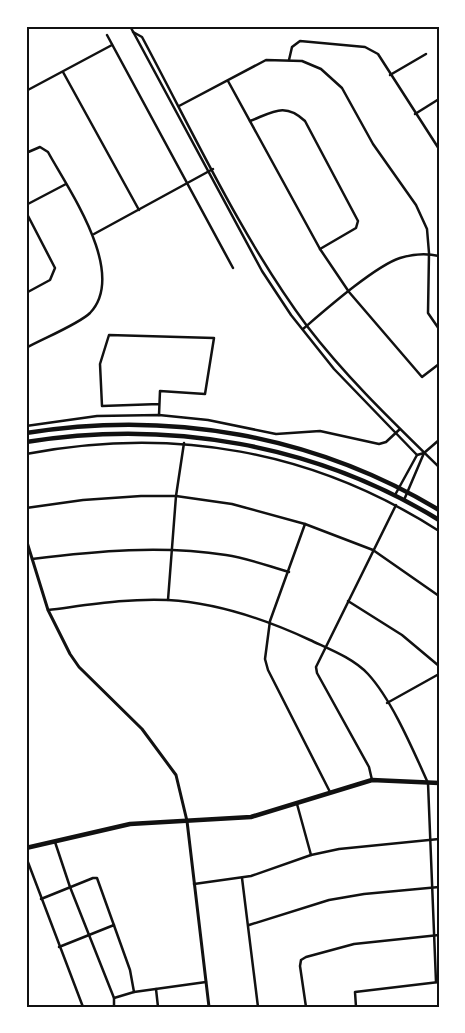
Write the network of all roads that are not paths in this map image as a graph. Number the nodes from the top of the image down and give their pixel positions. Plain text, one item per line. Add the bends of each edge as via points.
1 (130, 26) edge
2 (133, 32) junction
3 (107, 35) dead end
4 (112, 45) junction
5 (416, 52) dead end
6 (426, 54) dead end
7 (419, 58) junction
8 (289, 60) junction
9 (63, 72) junction
10 (390, 75) junction
11 (228, 82) junction
12 (26, 91) edge
13 (439, 99) edge
14 (179, 106) junction
15 (415, 114) junction
16 (250, 121) junction
17 (439, 149) edge
18 (26, 153) edge
19 (213, 169) junction
20 (208, 172) junction
21 (187, 182) junction
22 (66, 184) junction
23 (26, 206) edge
24 (139, 210) junction
25 (26, 212) edge
26 (94, 234) junction
27 (320, 249) junction
28 (429, 253) junction
29 (439, 256) edge
30 (233, 268) dead end
31 (349, 292) junction
32 (26, 293) edge
33 (307, 326) junction
34 (303, 329) junction
35 (439, 329) edge
36 (26, 348) edge
37 (439, 364) edge
38 (160, 404) junction
39 (159, 415) junction
40 (26, 426) edge
41 (400, 429) junction
42 (396, 433) junction
43 (26, 434) edge
44 (439, 440) edge
45 (26, 442) edge
46 (184, 444) junction
47 (424, 453) junction
48 (26, 454) edge
49 (416, 455) junction
50 (439, 467) edge
51 (399, 488) junction
52 (408, 493) junction
53 (395, 495) junction
54 (176, 496) junction
55 (404, 500) junction
56 (396, 504) junction
57 (26, 508) edge
58 (439, 510) edge
59 (439, 520) edge
60 (305, 524) junction
61 (439, 531) edge
62 (26, 539) edge
63 (173, 549) junction
64 (373, 550) junction
65 (32, 559) junction
66 (289, 572) junction
67 (439, 596) edge
68 (168, 600) junction
69 (348, 601) junction
70 (48, 610) junction
71 (270, 621) junction
72 (324, 646) junction
73 (439, 666) edge
74 (439, 674) edge
75 (387, 703) junction
76 (372, 780) junction
77 (428, 783) junction
78 (439, 783) edge
79 (330, 792) junction
80 (297, 804) junction
81 (187, 821) junction
82 (439, 839) edge
83 (55, 840) junction
84 (430, 840) junction
85 (26, 848) edge
86 (311, 855) junction
87 (26, 857) edge
88 (242, 878) junction
89 (194, 884) junction
90 (70, 887) junction
91 (439, 887) edge
92 (432, 888) junction
93 (41, 899) junction
94 (114, 925) junction
95 (249, 925) junction
96 (90, 935) junction
97 (439, 935) edge
98 (433, 936) junction
99 (59, 946) junction
100 (206, 982) junction
101 (437, 982) edge
102 (156, 989) junction
103 (134, 992) junction
104 (114, 998) junction
105 (84, 1007) edge
106 (114, 1007) edge
107 (158, 1007) edge
108 (209, 1007) edge
109 (258, 1007) edge
110 (306, 1007) edge
111 (356, 1007) edge

1 - 2 street
2 - 14 street via 142,37
2 - 20 street
3 - 4 street
4 - 9 street
4 - 21 street
5 - 7 street
6 - 7 street
7 - 10 street
8 - 10 street via 292,46 300,42 365,47 378,54
8 - 11 street via 266,60
8 - 28 street via 321,69 342,88 373,144 416,205 426,228
9 - 12 street
9 - 24 street
10 - 15 street
11 - 14 street
11 - 16 street
13 - 15 street
14 - 19 street
15 - 17 street
16 - 27 street
16 - 27 street via 284,109 295,112 305,121 358,221 356,228
18 - 22 street via 44,148
19 - 20 street
19 - 33 street via 257,251
20 - 21 street
20 - 34 street via 262,270
21 - 24 street
21 - 30 street
22 - 23 street
22 - 26 street
24 - 26 street
25 - 32 street via 55,268 50,280
26 - 36 street via 101,279 93,308 86,316
27 - 31 street
28 - 29 street
28 - 31 street via 399,258
28 - 35 street via 428,313
31 - 33 street
31 - 37 street via 422,377
33 - 34 street
33 - 41 street via 344,371
34 - 42 street via 334,370
38 - 38 street via 160,391 205,394 214,338 109,335 100,364 102,406
38 - 39 street
39 - 40 street via 97,416
39 - 42 street via 208,420 276,434 320,431 379,444
41 - 42 street
41 - 47 street
42 - 49 street
43 - 51 main road via 66,428 131,426 217,431 317,453
44 - 47 street
45 - 53 main road via 122,434 215,439 315,462
46 - 48 street via 112,442
46 - 54 street
46 - 56 street via 269,456 336,478
47 - 49 street
47 - 50 street
47 - 52 street
49 - 51 street
51 - 52 main road
51 - 53 street
52 - 55 street
52 - 58 main road
53 - 55 main road
54 - 57 street via 83,500
54 - 60 street via 232,504
54 - 63 street
55 - 59 main road
56 - 61 street
56 - 64 street
60 - 64 street
60 - 66 street
62 - 65 street
63 - 65 street via 106,550
63 - 66 street via 228,555
63 - 68 street
64 - 67 street
64 - 69 street
65 - 70 street
66 - 71 street
68 - 70 street via 112,602
68 - 71 street via 220,607
69 - 72 street
69 - 73 street via 402,635
70 - 81 street via 62,641 79,667 142,729 176,775
71 - 72 street
71 - 79 street via 265,659 268,670
72 - 75 street via 366,672
72 - 76 street via 317,662 317,673 369,767
74 - 75 street
75 - 77 street
76 - 77 main road
76 - 79 main road
77 - 78 main road
77 - 84 street
79 - 80 main road
80 - 81 main road via 251,817
80 - 86 street
81 - 83 main road via 130,824
81 - 89 street
82 - 84 street
83 - 85 main road
83 - 90 street
84 - 86 street
84 - 92 street
86 - 88 street
87 - 93 street
88 - 89 street
88 - 95 street
89 - 100 street
90 - 93 street
90 - 94 street via 97,878
90 - 96 street
91 - 92 street
92 - 95 street via 329,900
92 - 98 street
93 - 99 street
94 - 96 street
94 - 103 street
95 - 109 street
96 - 99 street
96 - 104 street
97 - 98 street
98 - 101 street
98 - 110 street via 354,944 306,957 300,966
99 - 105 street
100 - 102 street
100 - 108 street
101 - 111 street via 355,992
102 - 103 street
102 - 107 street
103 - 104 street
104 - 106 street

